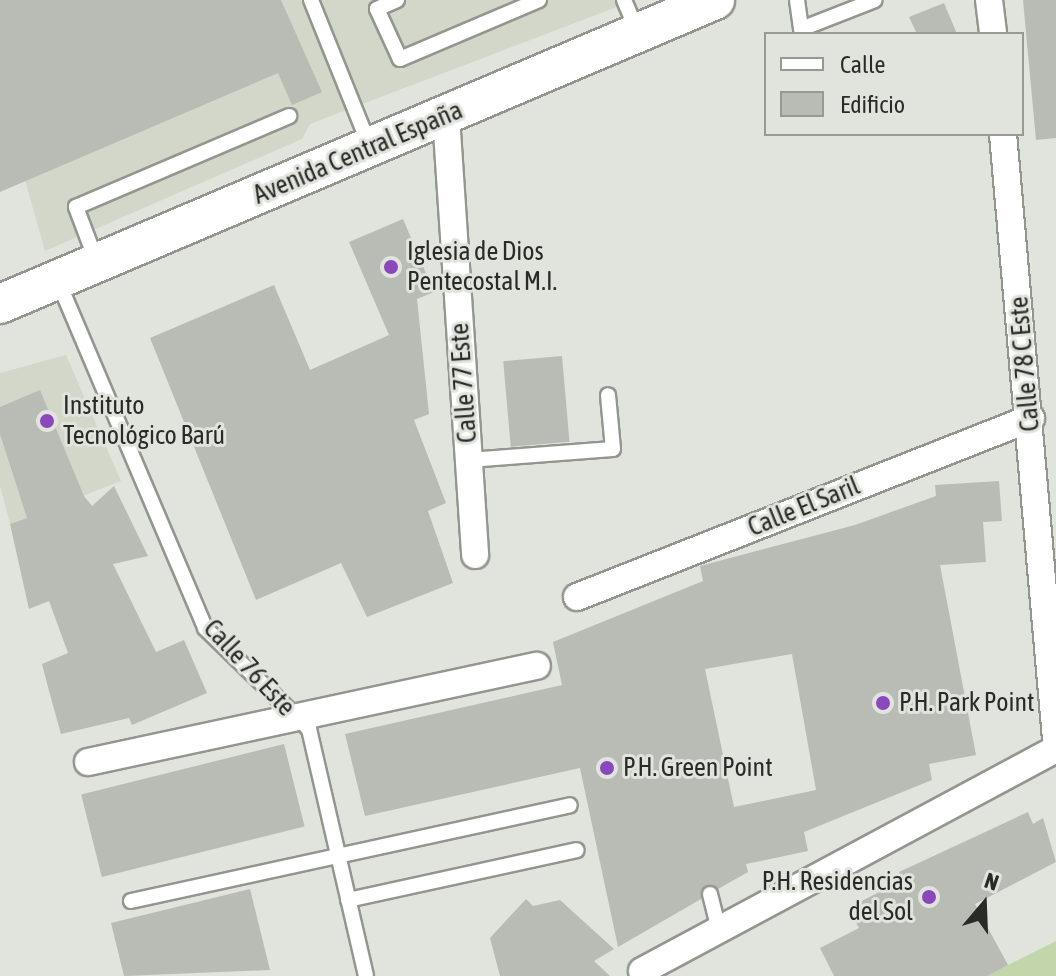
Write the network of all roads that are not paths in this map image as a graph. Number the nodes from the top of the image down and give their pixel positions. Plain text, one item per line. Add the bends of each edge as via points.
1 (311, 0) edge
2 (397, 0) edge
3 (539, 0) edge
4 (715, 0) edge
5 (797, 0) edge
6 (875, 0) edge
7 (989, 0) edge
8 (631, 17) edge
9 (993, 32) edge
10 (289, 116) dead end
11 (446, 116) junction
12 (1003, 136) edge
13 (371, 148) junction
14 (98, 264) junction
15 (58, 281) junction
16 (0, 304) edge
17 (608, 395) dead end
18 (1031, 418) junction
19 (469, 460) junction
20 (1048, 544) edge
21 (475, 555) dead end
22 (577, 597) dead end
23 (537, 666) dead end
24 (295, 717) junction
25 (1056, 738) edge
26 (1056, 749) edge
27 (88, 762) dead end
28 (570, 805) dead end
29 (577, 850) dead end
30 (338, 856) junction
31 (710, 894) dead end
32 (348, 900) junction
33 (131, 901) dead end
34 (719, 931) junction
35 (642, 971) dead end
36 (366, 976) edge

1 - 13 lane
2 - 3 lane via 377,9 400,59
4 - 8 main road, Avenida Central España
5 - 6 lane via 801,29
7 - 9 street
8 - 11 main road, Avenida Central España
10 - 14 lane via 76,207
11 - 13 main road, Avenida Central España
11 - 19 street, Calle 77 Este
12 - 18 street, Calle 78 C Este
13 - 14 main road, Avenida Central España
14 - 15 main road, Avenida Central España
15 - 16 main road, Avenida Central España
15 - 24 lane, Calle 76 Este via 205,628
17 - 19 lane via 613,449
18 - 20 street, Calle 78 C Este
18 - 22 street, Calle El Saril
19 - 21 street, Calle 77 Este
20 - 25 street, Calle 78 C Este
23 - 24 street
24 - 27 street
24 - 30 lane, Calle 76 Este via 309,729
26 - 34 street
28 - 30 lane
29 - 32 lane
30 - 32 lane, Calle 76 Este
30 - 33 lane
31 - 34 lane
32 - 36 lane, Calle 76 Este
34 - 35 street

